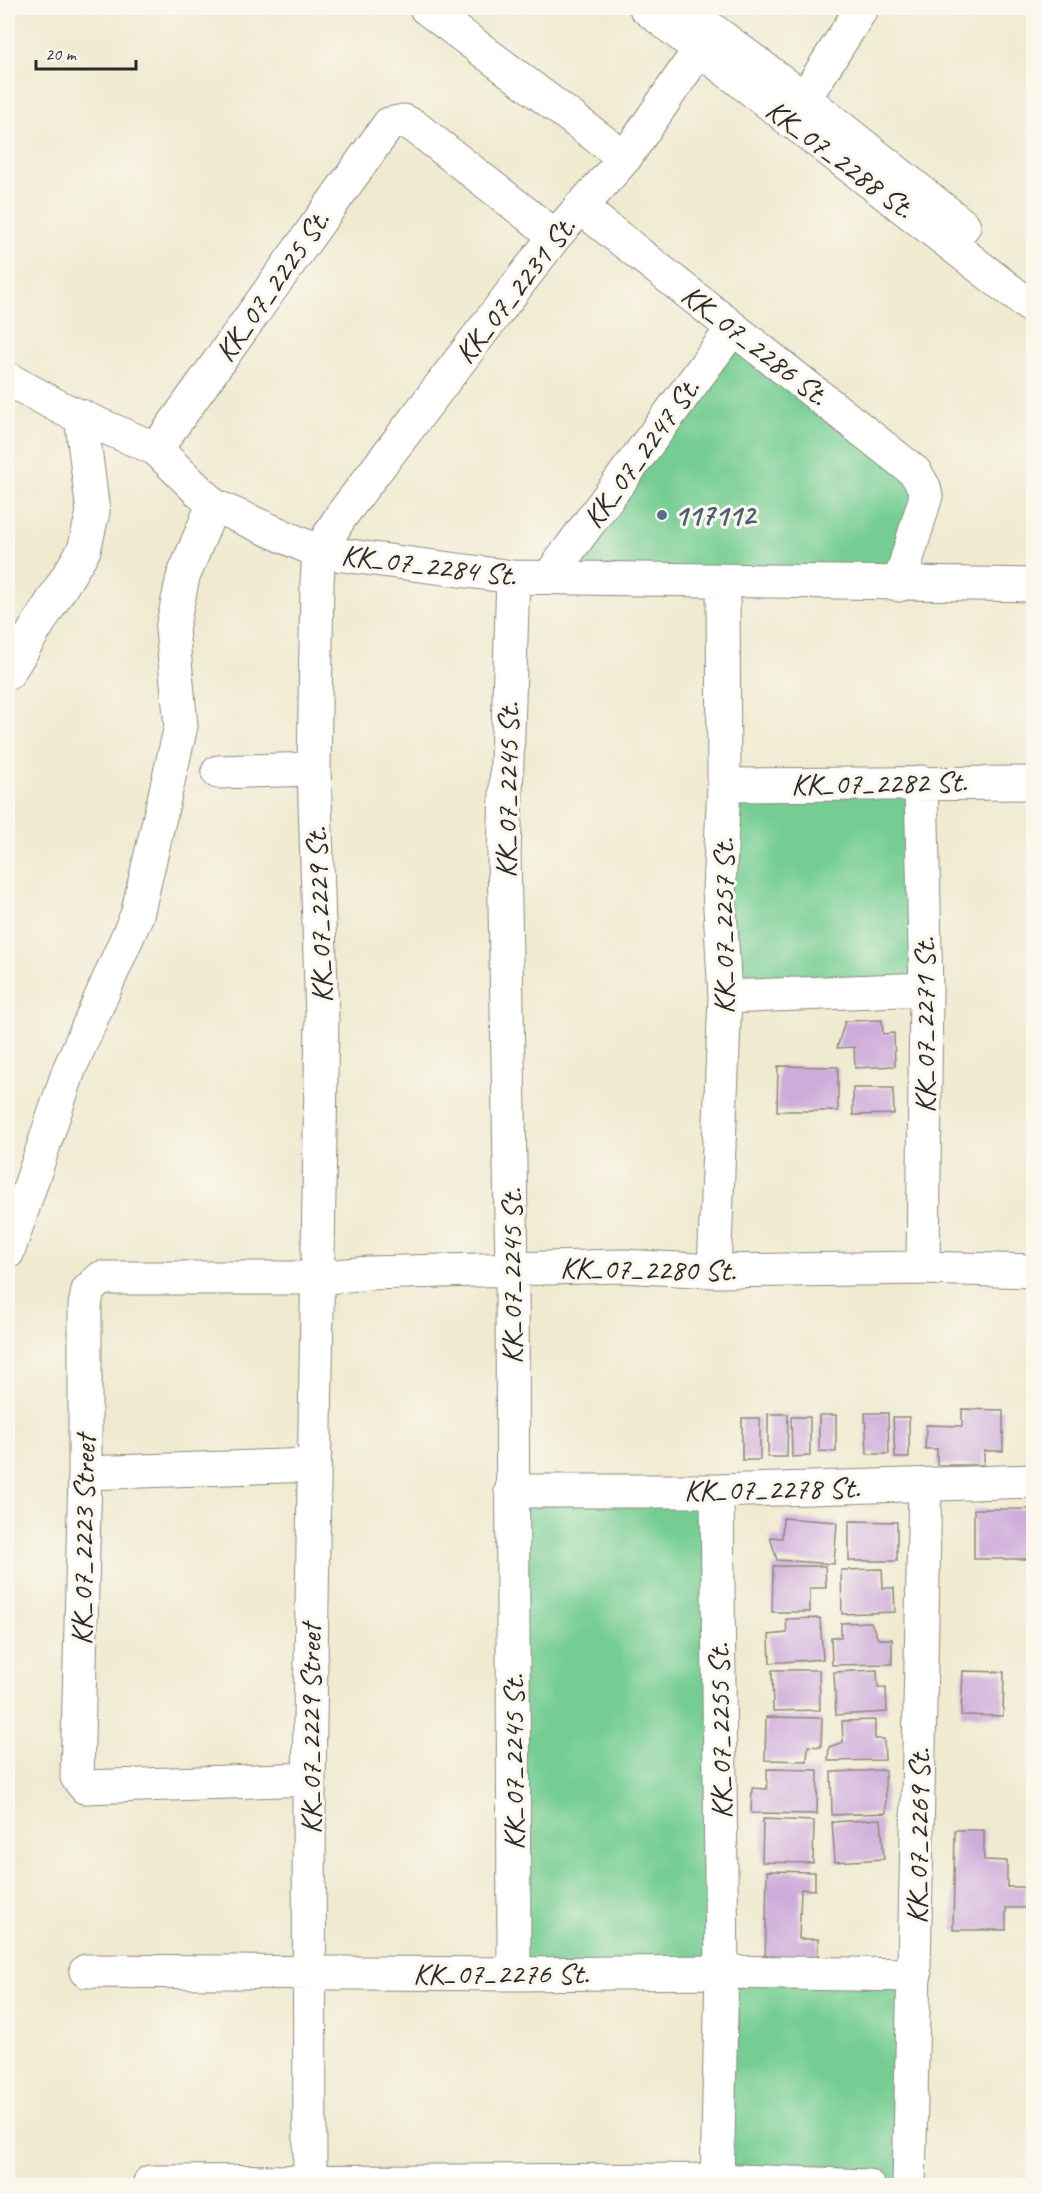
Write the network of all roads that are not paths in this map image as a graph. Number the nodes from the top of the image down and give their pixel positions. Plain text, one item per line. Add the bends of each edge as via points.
1 (426, 8) edge
2 (646, 8) edge
3 (683, 8) edge
4 (862, 8) edge
5 (705, 40) junction
6 (797, 110) junction
7 (625, 158) junction
8 (580, 207) junction
9 (555, 236) junction
10 (1034, 281) edge
11 (1034, 309) edge
12 (733, 328) junction
13 (8, 379) edge
14 (81, 416) junction
15 (156, 449) junction
16 (213, 505) junction
17 (319, 552) junction
18 (549, 577) junction
19 (513, 578) junction
20 (723, 582) junction
21 (899, 585) junction
22 (1034, 585) edge
23 (8, 673) edge
24 (314, 769) junction
25 (218, 772) dead end
26 (921, 782) junction
27 (1034, 783) edge
28 (724, 785) junction
29 (926, 989) junction
30 (725, 997) junction
31 (8, 1252) edge
32 (512, 1268) junction
33 (923, 1268) junction
34 (714, 1271) junction
35 (1034, 1271) edge
36 (315, 1278) junction
37 (88, 1290) joint
38 (312, 1465) junction
39 (86, 1473) junction
40 (1034, 1481) edge
41 (925, 1486) junction
42 (511, 1491) junction
43 (717, 1491) junction
44 (309, 1779) junction
45 (87, 1971) dead end
46 (309, 1971) junction
47 (722, 1972) junction
48 (514, 1974) junction
49 (915, 1975) junction
50 (717, 2180) junction
51 (310, 2181) junction
52 (150, 2182) dead end
53 (352, 2183) edge
54 (530, 2183) edge
55 (868, 2186) edge
56 (909, 2186) edge

1 - 7 street
2 - 5 street, KK_07_2288 St.
3 - 5 street, KK_07_2288 St.
4 - 6 street
5 - 6 street, KK_07_2288 St.
5 - 7 street, KK_07_2231 St.
6 - 10 street, KK_07_2288 St.
6 - 11 street, KK_07_2288 St.
7 - 8 street, KK_07_2231 St.
8 - 9 street, KK_07_2231 St.
8 - 12 street, KK_07_2286 St.
9 - 15 street, KK_07_2225 St. via 414,126 404,121 389,123
9 - 17 street, KK_07_2231 St. via 341,516
12 - 18 street, KK_07_2247 St.
12 - 21 street, KK_07_2286 St. via 915,472 924,487 924,507
13 - 14 street, KK_07_2284 St.
14 - 15 street, KK_07_2284 St.
14 - 23 street via 93,512 84,550
15 - 16 street, KK_07_2284 St.
16 - 17 street, KK_07_2284 St.
16 - 31 street via 183,576 172,629 181,726 137,915 69,1070
17 - 19 street, KK_07_2284 St.
17 - 24 street, KK_07_2229 St.
18 - 19 street, KK_07_2284 St.
18 - 20 street, KK_07_2284 St.
19 - 32 street, KK_07_2245 St. via 504,854
20 - 21 street, KK_07_2284 St.
20 - 28 street, KK_07_2257 St.
21 - 22 street, KK_07_2284 St.
24 - 25 street
24 - 36 street, KK_07_2229 St. via 322,1018
26 - 27 street, KK_07_2282 St.
26 - 28 street, KK_07_2282 St.
26 - 29 street, KK_07_2271 St.
28 - 30 street, KK_07_2257 St. via 719,890
29 - 30 street
29 - 33 street, KK_07_2271 St.
30 - 34 street, KK_07_2257 St.
32 - 34 street, KK_07_2280 St. via 622,1266
32 - 36 street, KK_07_2280 St.
32 - 42 street, KK_07_2245 St.
33 - 34 street, KK_07_2280 St.
33 - 35 street, KK_07_2280 St.
36 - 37 street, KK_07_2280 St. via 101,1278
36 - 38 street, KK_07_2229 Street
37 - 39 street, KK_07_2223 Street via 84,1306
38 - 39 street
38 - 44 street, KK_07_2229 Street
39 - 44 street, KK_07_2223 Street via 77,1777 85,1787
40 - 41 street, KK_07_2278 St.
41 - 43 street, KK_07_2278 St.
41 - 49 street, KK_07_2269 St.
42 - 43 street, KK_07_2278 St.
42 - 48 street, KK_07_2245 St.
43 - 47 street, KK_07_2255 St.
44 - 46 street, KK_07_2229 Street
45 - 46 street, KK_07_2276 St.
46 - 48 street, KK_07_2276 St.
46 - 51 street, KK_07_2229 Street
47 - 48 street, KK_07_2276 St.
47 - 49 street, KK_07_2276 St.
47 - 50 street, KK_07_2255 St.
49 - 56 street, KK_07_2269 St.
50 - 54 street
50 - 55 street
51 - 52 street
51 - 53 street
53 - 54 street

